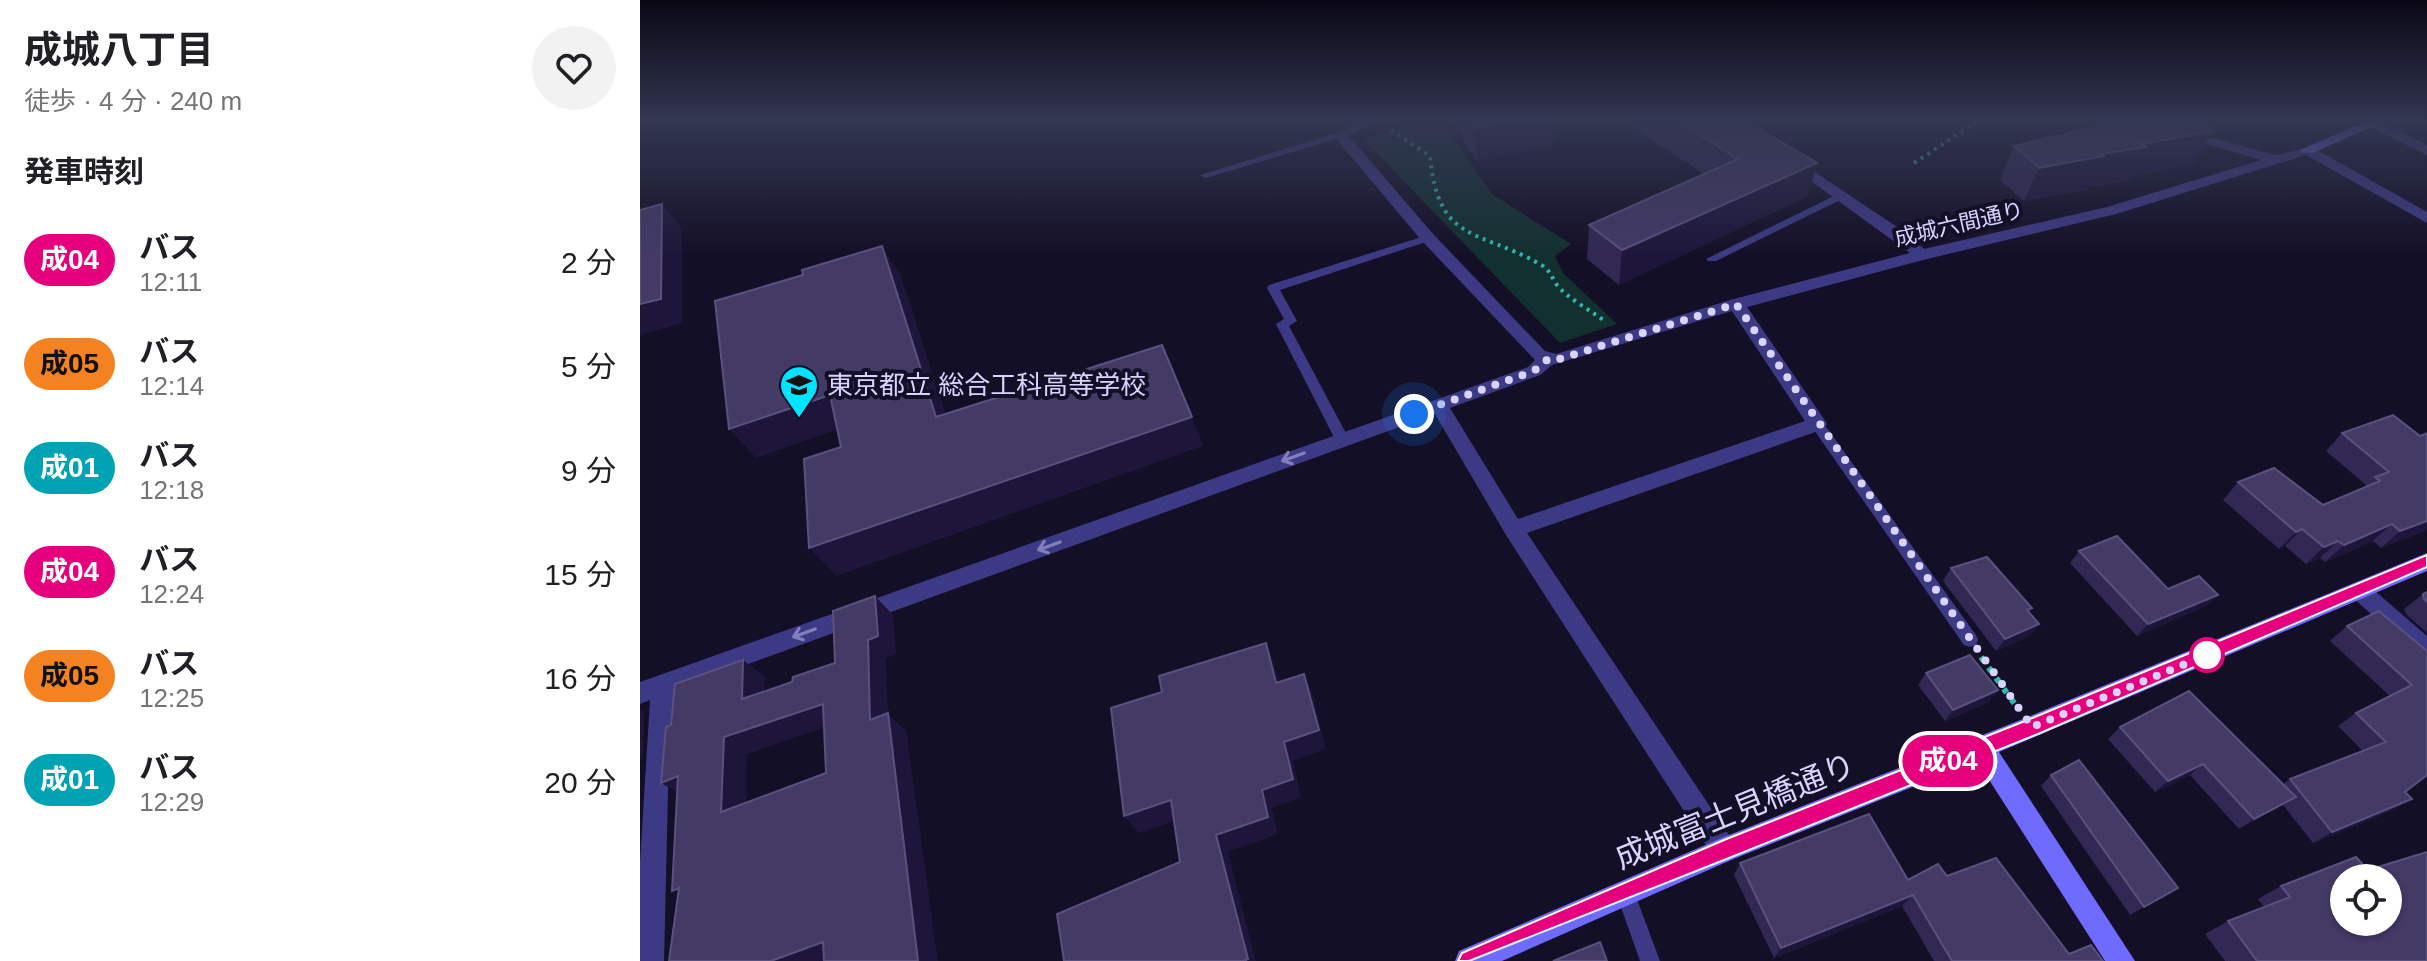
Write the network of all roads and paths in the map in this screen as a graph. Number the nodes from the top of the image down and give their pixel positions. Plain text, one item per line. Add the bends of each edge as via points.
1 (1236, 166) edge
2 (1366, 166) edge
3 (1431, 166) edge
4 (1800, 166) edge
5 (2259, 166) edge
6 (2335, 166) edge
7 (1205, 175) dead end
8 (1842, 195) junction
9 (2427, 218) edge
10 (1428, 238) junction
11 (1921, 255) junction
12 (1712, 259) dead end
13 (1736, 304) junction
14 (1612, 329) dead end
15 (1548, 359) junction
16 (1439, 405) junction
17 (1817, 424) junction
18 (1342, 439) junction
19 (1513, 529) junction
20 (2427, 562) edge
21 (2360, 591) junction
22 (1970, 640) joint
23 (2427, 650) edge
24 (652, 688) edge
25 (2032, 727) junction
26 (1982, 747) junction
27 (1724, 850) junction
28 (1625, 893) junction
29 (650, 961) edge
30 (1469, 961) edge
31 (1650, 961) edge
32 (2121, 961) edge

1 - 7 lane
2 - 10 street
3 - 14 path via 1433,189 1454,223 1552,272 1557,285
4 - 8 street
5 - 11 street, 成城六間通り via 2111,211
6 - 9 street
8 - 11 street
8 - 12 lane
10 - 15 street
10 - 18 lane via 1273,288 1291,321 1282,324
11 - 13 street, 成城六間通り
13 - 15 street, 成城六間通り
13 - 17 street
15 - 16 street, 成城六間通り via 1534,371
16 - 18 street, 成城六間通り
16 - 19 street
17 - 19 street
17 - 22 lane
18 -> 24 street, 成城六間通り
19 - 27 street
20 - 21 street, 成城富士見橋通り
21 - 23 street
21 - 25 street, 成城富士見橋通り
22 - 25 path
24 - 29 street via 657,750
25 - 26 street, 成城富士見橋通り
26 - 27 street, 成城富士見橋通り
26 - 32 street
27 - 28 street, 成城富士見橋通り
28 - 30 street, 成城富士見橋通り
28 - 31 lane

